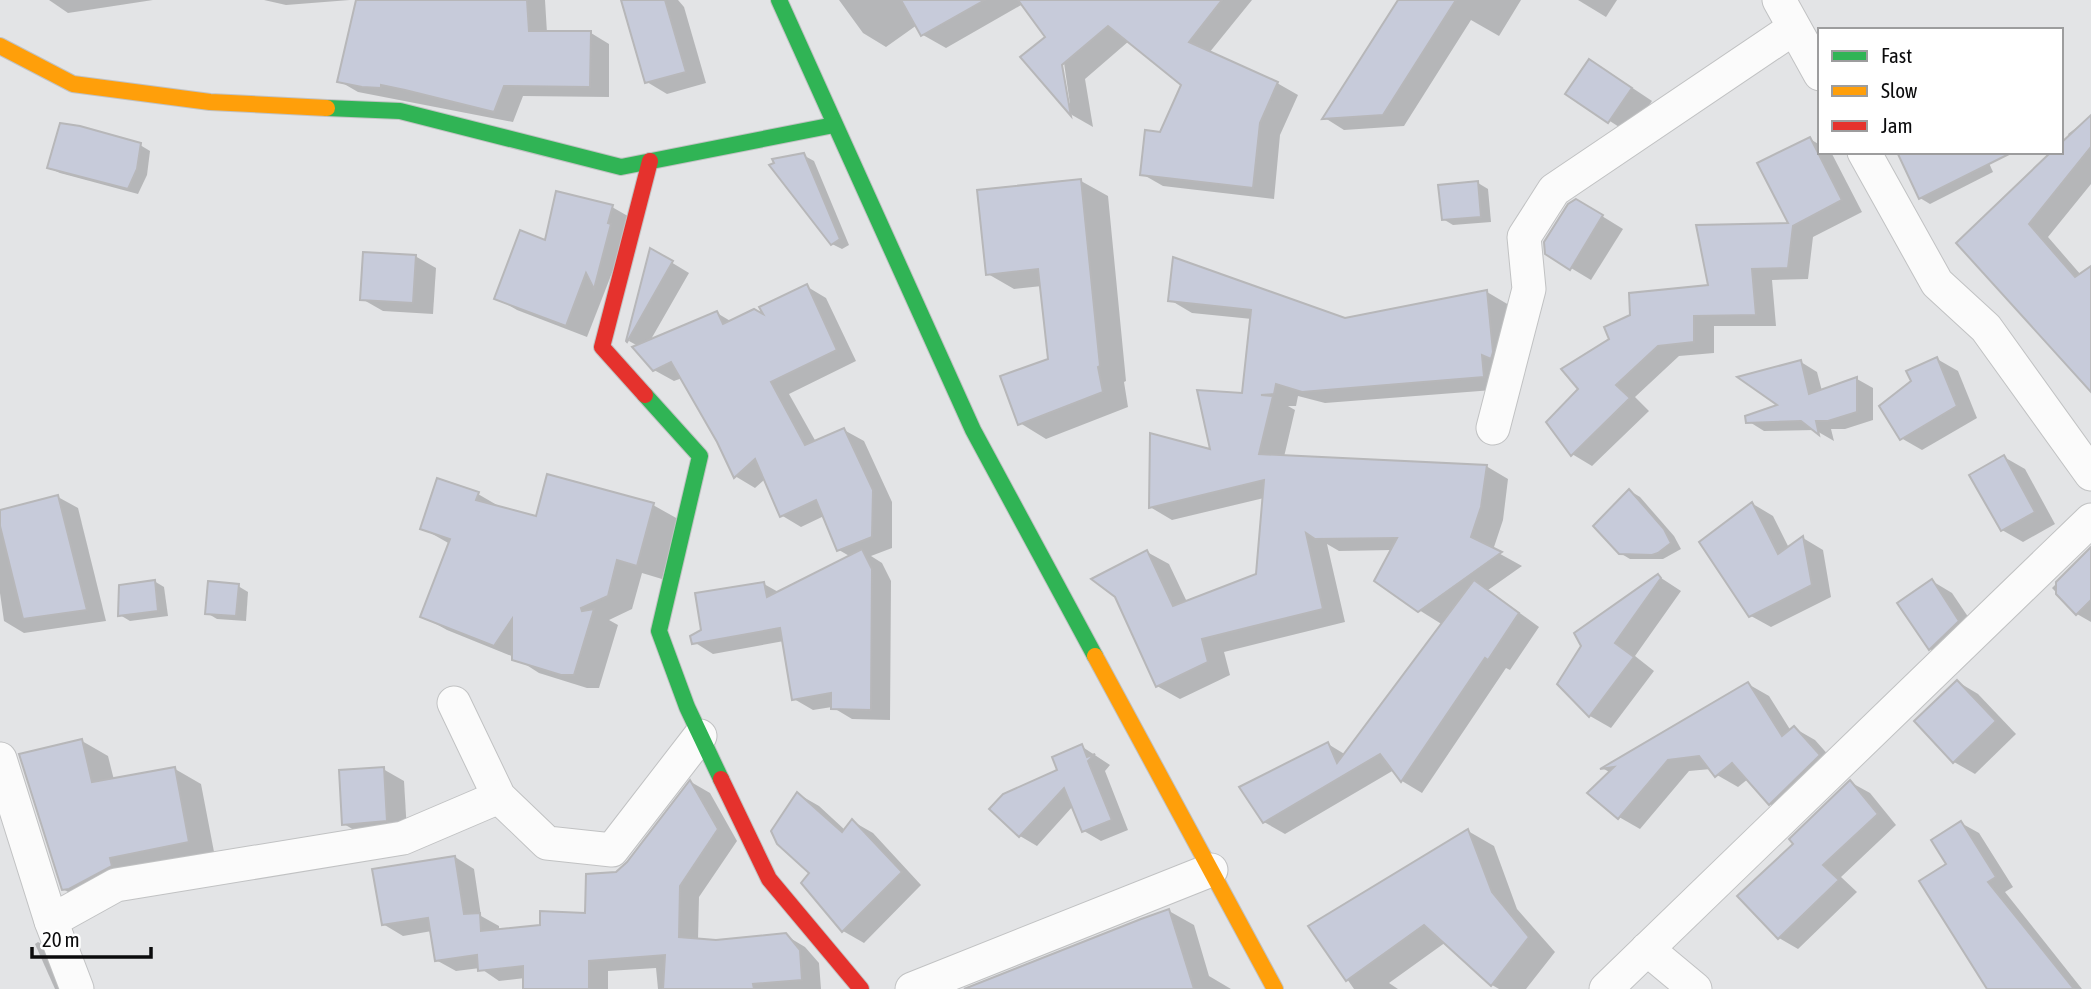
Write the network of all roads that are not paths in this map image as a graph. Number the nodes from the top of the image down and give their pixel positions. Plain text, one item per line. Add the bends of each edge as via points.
1 (779, 0) edge
2 (1786, 14) edge
3 (0, 46) edge
4 (1818, 70) edge
5 (834, 125) junction
6 (1865, 154) edge
7 (650, 161) junction
8 (1493, 428) dead end
9 (2091, 474) edge
10 (2091, 520) edge
11 (454, 703) dead end
12 (700, 736) junction
13 (0, 759) edge
14 (499, 797) junction
15 (1210, 870) junction
16 (51, 921) junction
17 (1647, 949) junction
18 (77, 989) edge
19 (862, 989) edge
20 (912, 989) edge
21 (1275, 989) edge
22 (1606, 989) edge
23 (1695, 989) edge

1 - 5 street
2 - 4 street
2 - 8 street via 1554,190 1524,237 1529,289
3 - 7 street via 72,84 210,103 400,111 621,167
5 - 7 street
5 - 15 street via 973,430
6 - 9 street via 1937,283 1986,328
7 - 12 street via 602,347 699,456 659,631
10 - 17 street
11 - 14 street
12 - 14 street via 612,850 547,843
12 - 19 street via 769,879
13 - 16 street
14 - 16 street via 403,838 116,884
15 - 20 street
15 - 21 street
16 - 18 street
17 - 22 street
17 - 23 street

